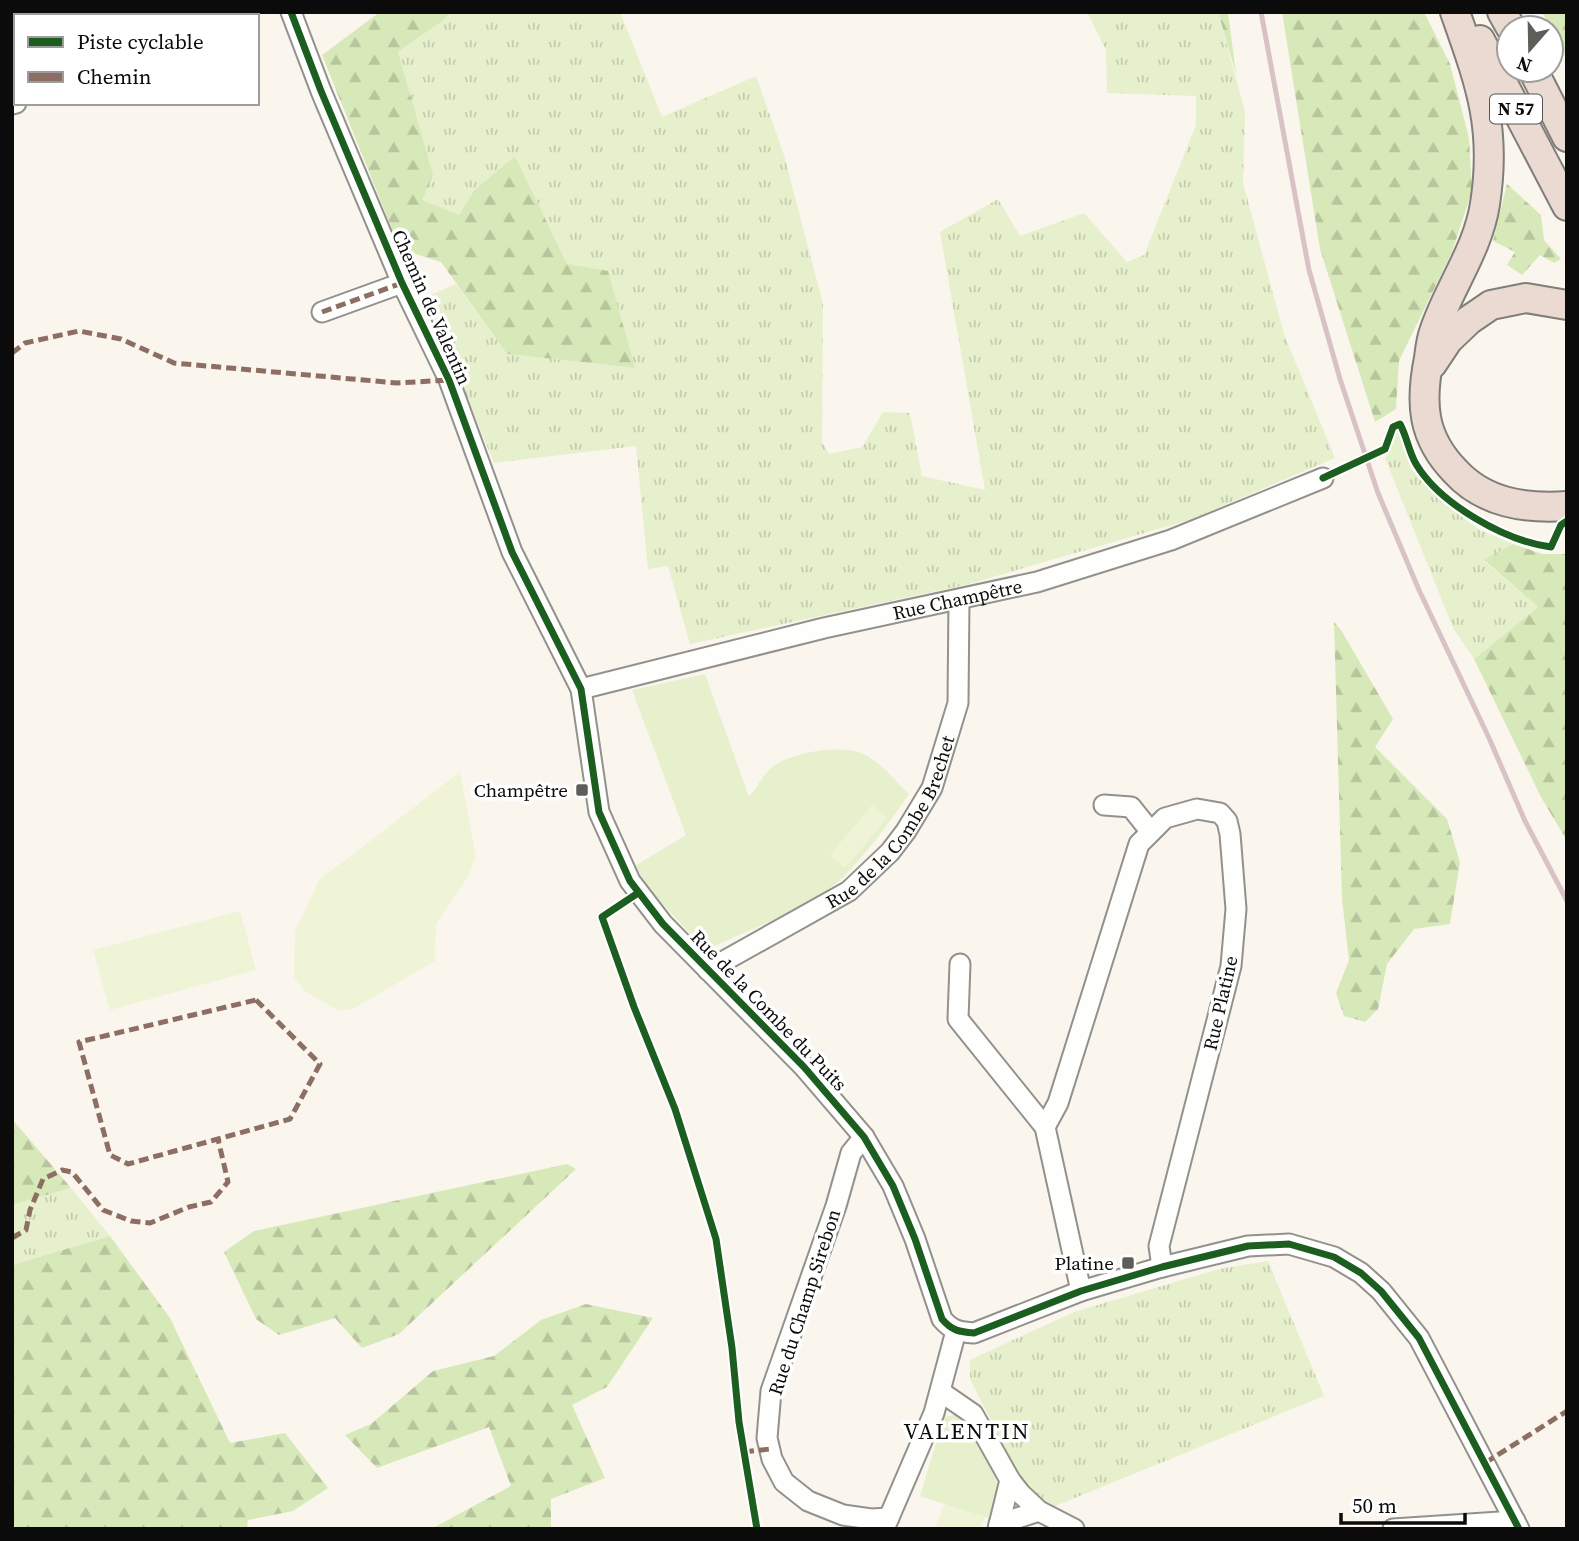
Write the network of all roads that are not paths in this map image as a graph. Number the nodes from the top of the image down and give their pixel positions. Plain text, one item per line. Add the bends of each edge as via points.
1 (291, 12) edge
2 (1455, 12) edge
3 (1465, 12) edge
4 (1540, 84) edge
5 (1567, 137) edge
6 (1567, 206) edge
7 (402, 283) junction
8 (1567, 305) edge
9 (322, 312) dead end
10 (1425, 376) junction
11 (1323, 478) dead end
12 (1567, 506) edge
13 (959, 600) junction
14 (581, 689) junction
15 (1104, 805) dead end
16 (1151, 832) junction
17 (960, 964) dead end
18 (708, 970) junction
19 (1045, 1127) junction
20 (864, 1137) junction
21 (1161, 1266) junction
22 (1081, 1291) junction
23 (957, 1331) junction
24 (941, 1392) junction
25 (1010, 1480) junction
26 (1039, 1511) junction
27 (886, 1523) edge
28 (1517, 1525) edge
29 (998, 1526) edge
30 (1399, 1528) edge
31 (1074, 1529) edge

1 - 7 street, Chemin de Valentin
2 - 10 highway via 1480,83 1489,125 1490,166 1481,221 1434,332
3 - 6 highway, N 57
4 - 5 highway, N 57
7 - 9 street, Chemin de Valentin
7 - 14 street, Chemin de Valentin via 449,380 512,552
8 - 10 highway via 1526,298 1491,306 1448,340
10 - 12 highway via 1423,402 1429,431 1441,457 1467,484 1496,500 1528,507
11 - 13 street, Rue Champêtre via 1171,540 1037,582
13 - 14 street, Rue Champêtre via 824,628
13 - 18 street, Rue de la Combe Brechet via 958,702 932,788 906,831 849,891
14 - 18 street, Rue de la Combe du Puits via 601,821 638,893
15 - 16 street via 1131,807
16 - 19 street, Rue Platine via 1139,844 1058,1103
16 - 21 street, Rue Platine via 1165,818 1197,809 1220,813 1230,834 1236,909 1231,966 1159,1246
17 - 19 street via 958,1019
18 - 20 street, Rue de la Combe du Puits via 804,1067
19 - 22 street
20 - 23 street, Rue de la Combe du Puits via 893,1186 942,1319
20 - 27 street, Rue du Champ Sirebon via 851,1153 771,1391 767,1438 784,1482 808,1502
21 - 22 street
21 - 28 street via 1248,1246 1289,1244 1334,1257 1361,1273 1419,1338
22 - 23 street via 974,1333
23 - 24 street, Rue du Champ Sirebon
24 - 25 street via 973,1414
24 - 27 street, Rue du Champ Sirebon
25 - 26 street
25 - 29 street
26 - 29 street
26 - 31 street
28 - 30 street

